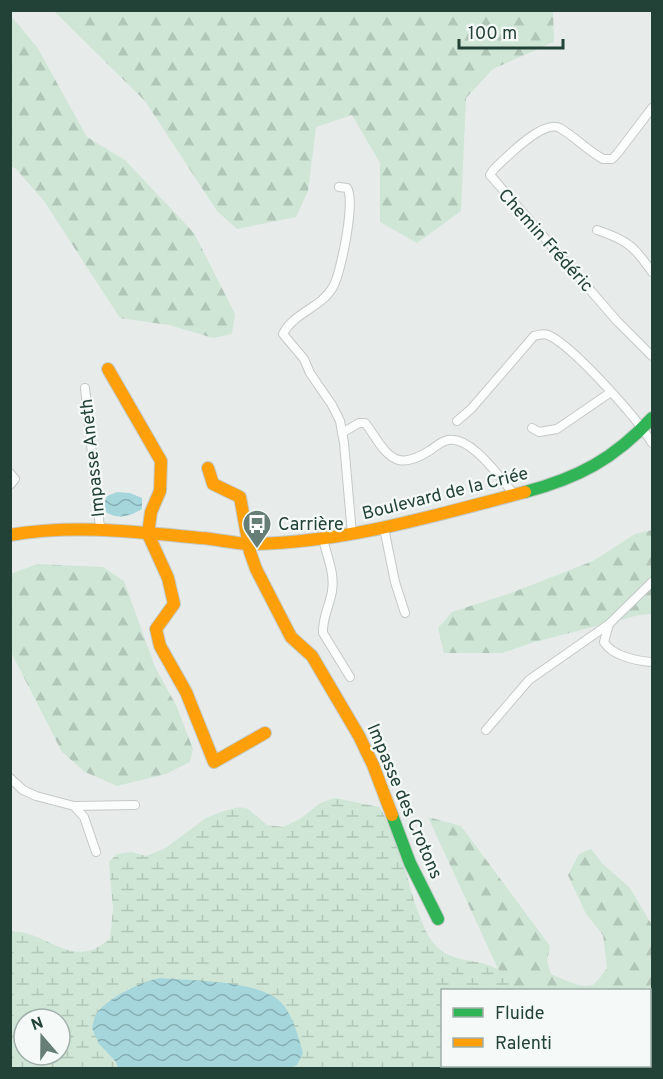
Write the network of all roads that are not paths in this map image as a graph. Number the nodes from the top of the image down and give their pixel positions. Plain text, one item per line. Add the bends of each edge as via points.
1 (652, 108) edge
2 (339, 187) dead end
3 (597, 230) dead end
4 (652, 272) edge
5 (652, 356) edge
6 (108, 369) dead end
7 (85, 388) dead end
8 (611, 392) junction
9 (652, 418) edge
10 (457, 421) dead end
11 (532, 428) dead end
12 (643, 428) junction
13 (342, 433) junction
14 (652, 443) edge
15 (208, 468) dead end
16 (10, 473) edge
17 (10, 485) edge
18 (514, 494) junction
19 (100, 528) junction
20 (384, 528) junction
21 (148, 534) junction
22 (352, 534) junction
23 (10, 535) edge
24 (323, 539) junction
25 (248, 544) junction
26 (652, 582) edge
27 (405, 613) dead end
28 (609, 624) junction
29 (652, 662) edge
30 (350, 677) dead end
31 (486, 730) dead end
32 (266, 733) dead end
33 (10, 778) edge
34 (135, 805) dead end
35 (74, 806) junction
36 (96, 852) dead end
37 (438, 920) dead end

1 - 5 street, Chemin Frédéric via 612,159 603,159 560,128 549,126 531,136 490,176
2 - 13 street via 347,188 350,197 345,242 333,286 322,301 287,326 283,334 304,359 332,405
3 - 4 street via 633,246
6 - 21 street via 161,461 160,490
7 - 19 street, Impasse Aneth
8 - 10 street via 568,349 542,334 534,336
8 - 11 street via 557,429 539,432
8 - 12 street
9 - 12 street, Boulevard de la Criée
12 - 14 street
12 - 18 street, Boulevard de la Criée via 591,469
13 - 18 street via 365,423 398,460 415,458 443,441 462,442 481,456
13 - 22 street
15 - 25 street, Impasse des Crotons via 213,484 240,497
16 - 17 street via 15,479
18 - 20 street, Boulevard de la Criée
19 - 21 street, Boulevard de la Criée
19 - 23 street, Boulevard de la Criée via 34,529
20 - 22 street, Boulevard de la Criée
20 - 27 street
21 - 25 street, Boulevard de la Criée
21 - 32 street via 168,578 174,604 156,629 157,640 185,691 214,762
22 - 24 street, Boulevard de la Criée
24 - 25 street, Boulevard de la Criée
24 - 30 street via 333,579 323,633
25 - 37 street, Impasse des Crotons via 256,569 291,637 312,656 359,736 410,864
26 - 28 street
28 - 29 street via 604,642 608,648
28 - 31 street via 528,680
33 - 35 street via 36,796
34 - 35 street
35 - 36 street via 84,817

